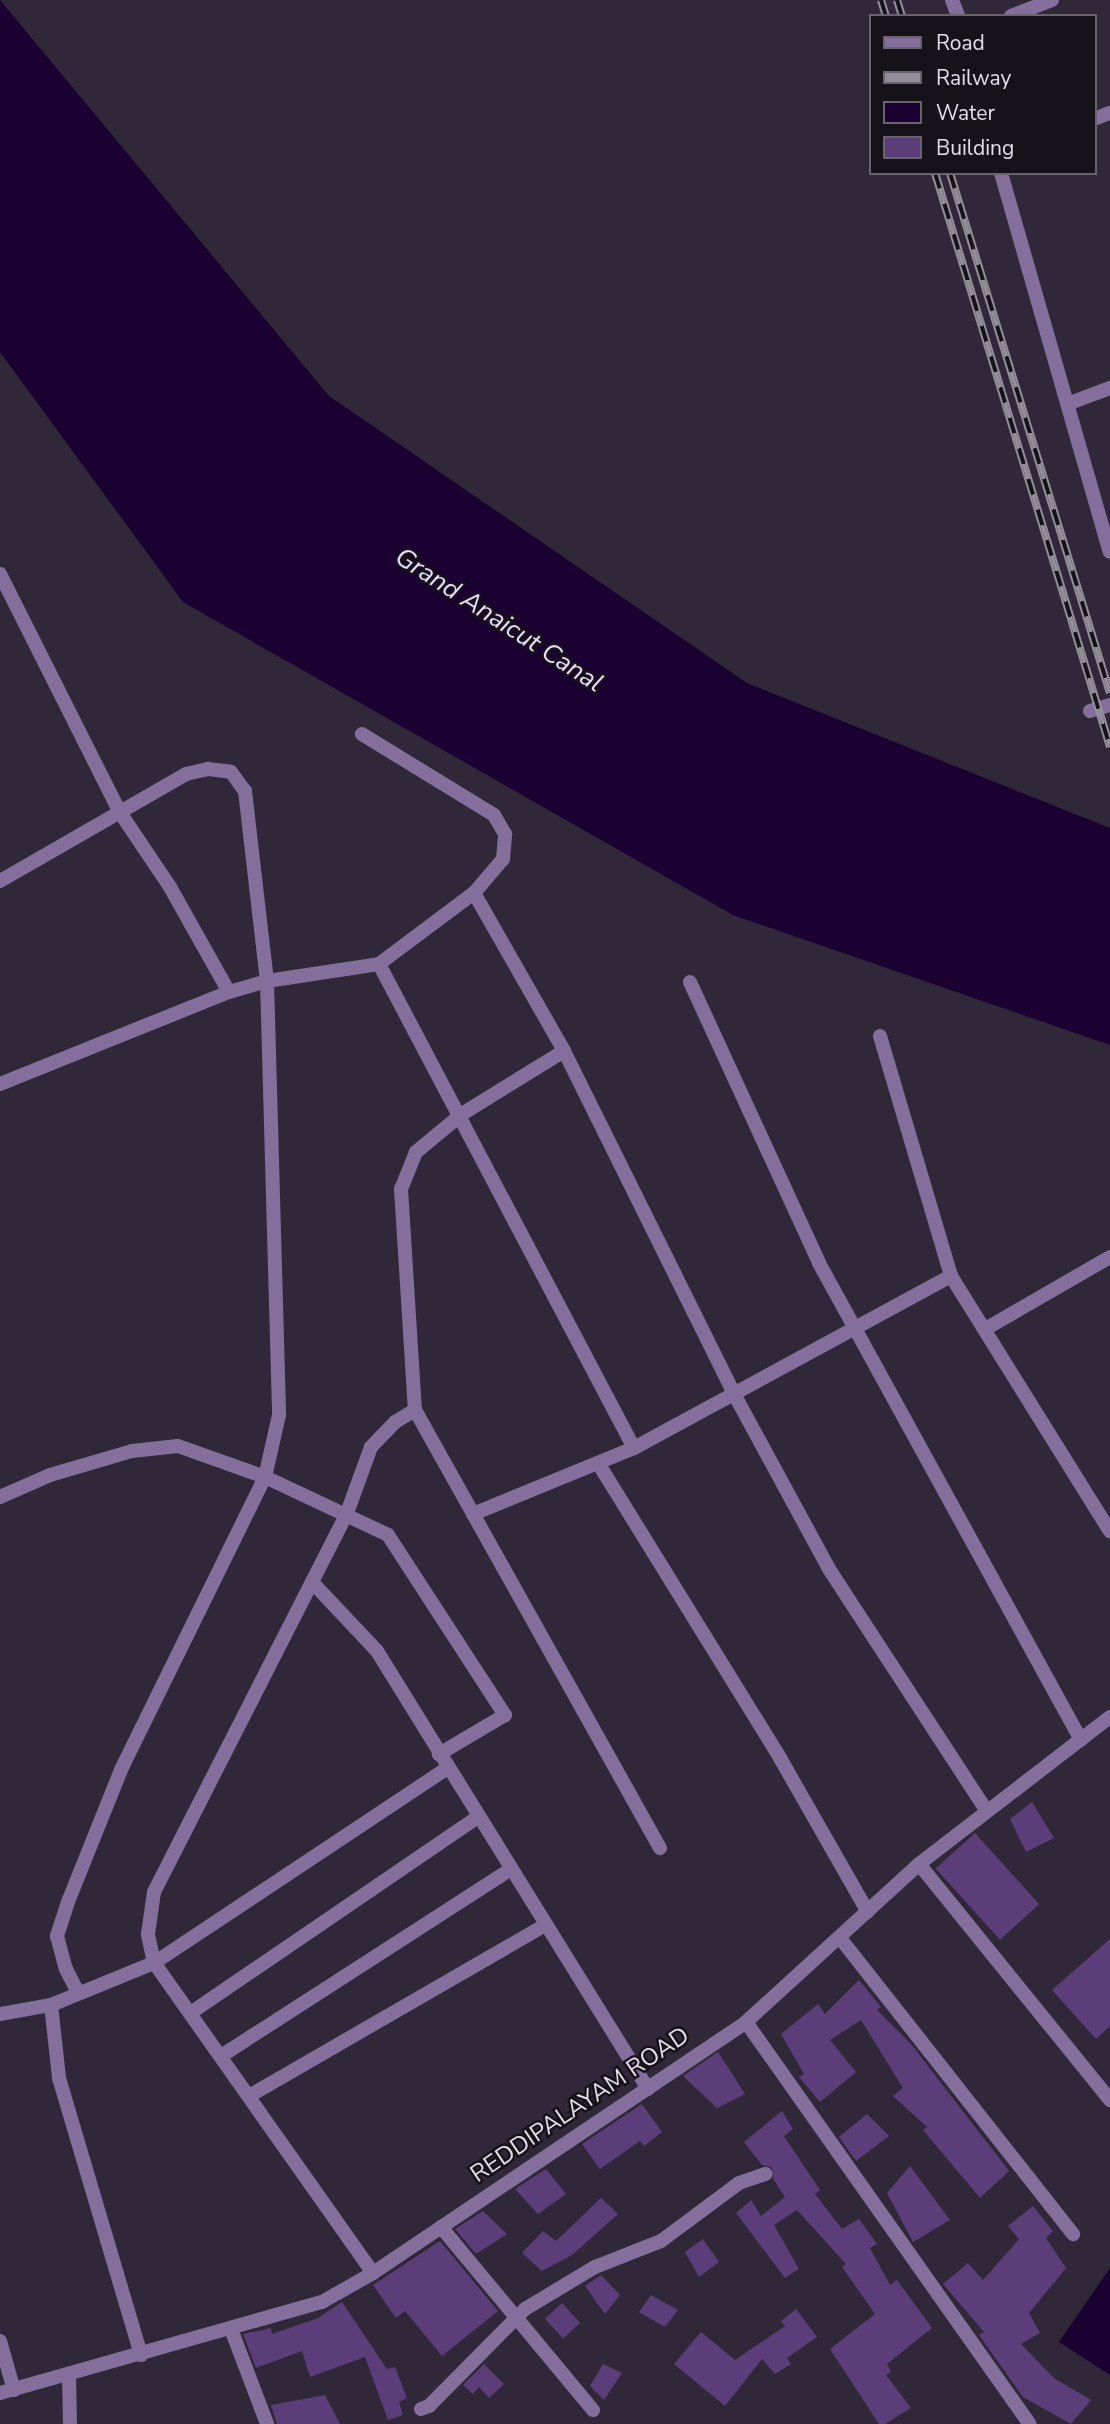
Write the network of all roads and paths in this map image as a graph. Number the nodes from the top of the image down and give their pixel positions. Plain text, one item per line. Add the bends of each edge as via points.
1 (1052, 0) edge
2 (1017, 14) edge
3 (1002, 175) edge
4 (1110, 388) edge
5 (1070, 403) junction
6 (1110, 552) edge
7 (0, 574) edge
8 (1110, 705) edge
9 (1090, 711) dead end
10 (362, 734) dead end
11 (119, 811) junction
12 (0, 881) edge
13 (474, 893) junction
14 (379, 964) junction
15 (267, 981) junction
16 (690, 982) dead end
17 (229, 992) junction
18 (880, 1036) dead end
19 (564, 1051) junction
20 (1, 1082) edge
21 (462, 1114) junction
22 (1110, 1257) edge
23 (951, 1276) junction
24 (853, 1327) junction
25 (987, 1328) junction
26 (733, 1392) junction
27 (415, 1410) junction
28 (634, 1448) junction
29 (598, 1463) junction
30 (265, 1477) junction
31 (0, 1497) edge
32 (347, 1513) junction
33 (473, 1514) junction
34 (1110, 1531) edge
35 (312, 1582) junction
36 (1110, 1717) edge
37 (1081, 1740) junction
38 (439, 1754) junction
39 (448, 1768) junction
40 (985, 1810) junction
41 (478, 1817) junction
42 (660, 1847) dead end
43 (919, 1864) junction
44 (510, 1870) junction
45 (868, 1912) junction
46 (544, 1926) junction
47 (840, 1938) junction
48 (153, 1963) junction
49 (78, 1993) junction
50 (51, 2005) junction
51 (192, 2012) junction
52 (0, 2014) edge
53 (746, 2022) junction
54 (221, 2056) junction
55 (648, 2088) junction
56 (249, 2096) junction
57 (1110, 2100) edge
58 (765, 2174) dead end
59 (441, 2227) junction
60 (1073, 2234) dead end
61 (373, 2273) junction
62 (516, 2317) junction
63 (230, 2329) junction
64 (0, 2341) edge
65 (141, 2355) junction
66 (69, 2376) junction
67 (7, 2392) edge
68 (421, 2409) dead end
69 (593, 2410) dead end
70 (70, 2424) edge
71 (267, 2424) edge
72 (1030, 2424) edge

1 - 2 street
3 - 5 street
4 - 5 street
5 - 6 street
7 - 11 street
8 - 9 street
10 - 13 street via 494,815 505,834 503,859
11 - 12 street
11 - 15 street via 186,774 208,769 231,772 245,791
11 - 17 street via 170,887
13 - 14 street
13 - 19 street
14 - 15 street
14 - 21 street
15 - 17 street
15 - 30 street via 279,1415
16 - 24 street
17 - 20 street
18 - 23 street
19 - 21 street
19 - 26 street
21 - 27 street via 416,1152 401,1189
21 - 28 street
22 - 25 street
23 - 24 street
23 - 25 street
24 - 26 street
24 - 37 street
25 - 34 street
26 - 28 street
26 - 40 street via 829,1569
27 - 32 street via 395,1422 371,1447
27 - 33 street
28 - 29 street
29 - 33 street
29 - 45 street via 780,1758
30 - 31 street via 178,1446 120,1454 50,1475
30 - 32 street
30 - 49 street via 121,1770 68,1902 57,1936
32 - 35 street
32 - 38 street via 388,1535 505,1716
33 - 42 street
35 - 38 street via 377,1651
35 - 48 street via 153,1892 148,1934
36 - 37 street, REDDIPALAYAM ROAD
37 - 40 street, REDDIPALAYAM ROAD
38 - 39 street
39 - 41 street
39 - 48 street
40 - 43 street, REDDIPALAYAM ROAD
41 - 44 street
41 - 51 street
43 - 45 street, REDDIPALAYAM ROAD
43 - 57 street
44 - 46 street
44 - 54 street
45 - 47 street, REDDIPALAYAM ROAD
46 - 55 street
46 - 56 street
47 - 53 street, REDDIPALAYAM ROAD
47 - 60 street
48 - 49 street
48 - 51 street
49 - 50 street
50 - 52 street
50 - 65 street via 60,2078
51 - 54 street
53 - 55 street, REDDIPALAYAM ROAD
53 - 72 street
54 - 56 street
55 - 59 street, REDDIPALAYAM ROAD
56 - 61 street
58 - 62 street via 739,2183 661,2241 595,2267
59 - 61 street, REDDIPALAYAM ROAD
59 - 62 street
61 - 63 street, REDDIPALAYAM ROAD via 322,2302
62 - 68 street
62 - 69 street
63 - 65 street, REDDIPALAYAM ROAD
63 - 71 street
64 - 67 street
65 - 66 street, REDDIPALAYAM ROAD
66 - 67 street, REDDIPALAYAM ROAD
66 - 70 street

